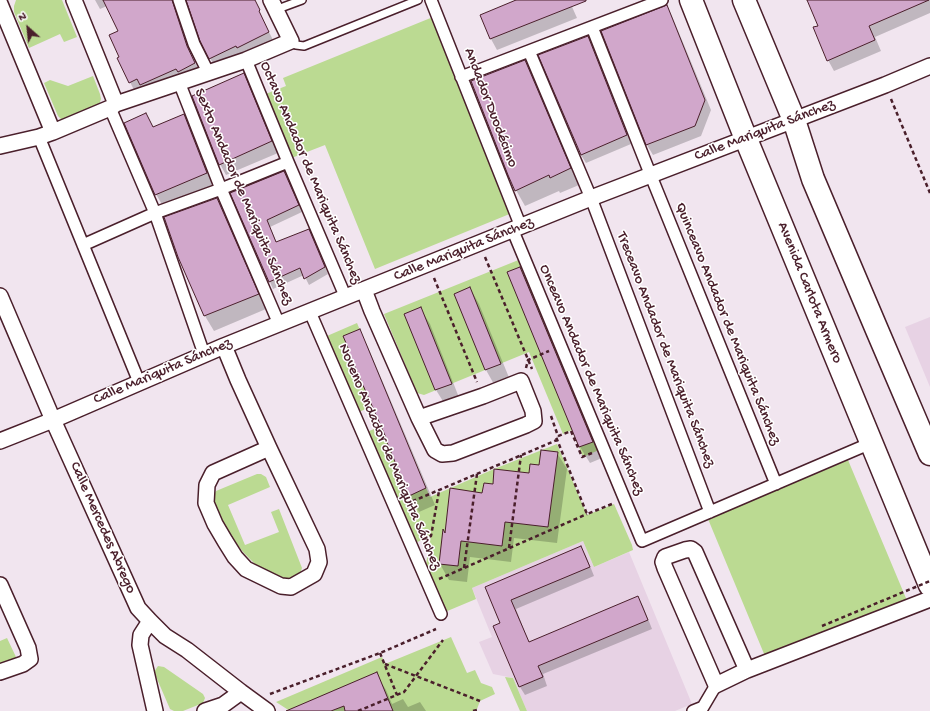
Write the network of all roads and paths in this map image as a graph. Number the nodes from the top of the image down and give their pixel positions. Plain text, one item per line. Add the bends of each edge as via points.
1 (74, 0) edge
2 (180, 0) edge
3 (302, 0) edge
4 (418, 0) edge
5 (431, 0) edge
6 (662, 0) edge
7 (690, 0) edge
8 (745, 0) edge
9 (0, 4) edge
10 (273, 5) edge
11 (592, 27) junction
12 (291, 41) junction
13 (529, 52) junction
14 (246, 60) junction
15 (930, 66) edge
16 (208, 72) junction
17 (462, 77) junction
18 (179, 82) junction
19 (885, 85) junction
20 (113, 106) junction
21 (794, 120) junction
22 (53, 132) junction
23 (39, 137) junction
24 (746, 139) junction
25 (0, 146) edge
26 (288, 162) junction
27 (651, 176) junction
28 (221, 189) junction
29 (930, 193) edge
30 (591, 198) junction
31 (155, 213) junction
32 (517, 229) junction
33 (479, 243) junction
34 (83, 245) junction
35 (429, 264) junction
36 (364, 290) junction
37 (0, 296) edge
38 (346, 298) junction
39 (310, 312) junction
40 (279, 324) junction
41 (561, 345) junction
42 (224, 346) junction
43 (204, 354) junction
44 (528, 360) junction
45 (528, 378) junction
46 (138, 382) junction
47 (482, 396) junction
48 (550, 415) dead end
49 (419, 418) junction
50 (53, 420) junction
51 (558, 436) junction
52 (557, 440) junction
53 (0, 441) edge
54 (871, 443) junction
55 (269, 448) junction
56 (604, 448) junction
57 (930, 454) edge
58 (521, 455) junction
59 (477, 474) junction
60 (776, 484) junction
61 (439, 490) junction
62 (616, 502) dead end
63 (395, 509) junction
64 (710, 512) junction
65 (588, 514) junction
66 (411, 545) junction
67 (509, 549) junction
68 (464, 568) junction
69 (930, 581) edge
70 (428, 584) junction
71 (0, 585) edge
72 (930, 585) edge
73 (930, 599) edge
74 (441, 614) dead end
75 (150, 621) junction
76 (822, 626) dead end
77 (436, 629) dead end
78 (443, 640) dead end
79 (380, 653) junction
80 (385, 664) junction
81 (747, 670) junction
82 (0, 672) edge
83 (416, 676) junction
84 (716, 685) junction
85 (241, 692) junction
86 (397, 695) junction
87 (253, 700) junction
88 (480, 701) dead end
89 (477, 710) dead end
90 (156, 711) edge
91 (205, 711) edge
92 (267, 711) edge
93 (358, 711) edge
94 (473, 711) edge
95 (693, 711) edge

1 - 20 street
2 - 16 street via 194,44
3 - 10 lane
4 - 12 lane via 304,46
5 - 17 street, Andador Duodécimo
6 - 11 street
7 - 24 main road, Avenida Carlota Armero
8 - 21 main road
9 - 22 street
10 - 12 street
11 - 13 street
11 - 27 street, Quinceavo Andador de Mariquita Sánchez
12 - 14 street
13 - 17 street
13 - 30 street, Treceavo Andador de Mariquita Sánchez
14 - 16 street
14 - 26 street, Octavo Andador de Mariquita Sánchez
15 - 19 street, Calle Mariquita Sánchez
16 - 18 street
17 - 32 street, Andador Duodécimo
18 - 20 street
18 - 28 street, Sexto Andador de Mariquita Sánchez
19 - 21 street, Calle Mariquita Sánchez
19 - 29 path
20 - 22 street
20 - 31 street
21 - 24 street, Calle Mariquita Sánchez
21 - 57 main road via 813,179
22 - 23 street
23 - 25 street
23 - 34 street
24 - 27 street, Calle Mariquita Sánchez
24 - 54 main road, Avenida Carlota Armero
26 - 28 street
26 - 38 street, Octavo Andador de Mariquita Sánchez
27 - 30 street, Calle Mariquita Sánchez
27 - 60 street, Quinceavo Andador de Mariquita Sánchez
28 - 31 street
28 - 40 street, Sexto Andador de Mariquita Sánchez
30 - 32 street, Calle Mariquita Sánchez
30 - 64 street, Treceavo Andador de Mariquita Sánchez
31 - 34 street
31 - 43 street
32 - 33 street, Calle Mariquita Sánchez
32 - 41 street, Onceavo Andador de Mariquita Sánchez
33 - 35 street, Calle Mariquita Sánchez
33 - 44 path
34 - 46 street
35 - 36 street, Calle Mariquita Sánchez
35 - 47 path
36 - 38 street, Calle Mariquita Sánchez
36 - 49 street
37 - 50 street, Calle Mercedes Abrego
38 - 39 street, Calle Mariquita Sánchez
39 - 40 street, Calle Mariquita Sánchez
39 - 63 street, Noveno Andador de Mariquita Sánchez
40 - 42 street, Calle Mariquita Sánchez
41 - 44 path
41 - 56 street, Onceavo Andador de Mariquita Sánchez
42 - 43 street, Calle Mariquita Sánchez
42 - 55 street
43 - 46 street, Calle Mariquita Sánchez
44 - 45 path
44 - 45 path
45 - 47 street
45 - 49 street via 534,421 452,453 442,454 435,450
46 - 50 street, Calle Mariquita Sánchez
47 - 49 street
48 - 51 path
50 - 53 street, Calle Mariquita Sánchez
50 - 75 street, Calle Mercedes Abrego via 138,608
51 - 52 path
51 - 56 path via 572,431 582,457
52 - 58 path
52 - 65 path
54 - 60 street
54 - 72 main road, Avenida Carlota Armero
55 - 55 street via 317,549 319,562 314,574 291,587 281,586 246,569 225,541 206,504 207,486 213,473
56 - 64 street, Onceavo Andador de Mariquita Sánchez via 642,541
58 - 59 path
58 - 67 path
59 - 61 path
59 - 68 path
60 - 64 street
61 - 63 path
61 - 66 path via 431,536
62 - 65 path
63 - 66 street, Noveno Andador de Mariquita Sánchez
65 - 67 path
66 - 70 street, Noveno Andador de Mariquita Sánchez
67 - 68 path
68 - 70 path
69 - 76 path, bridge
70 - 74 street, Noveno Andador de Mariquita Sánchez
71 - 82 street via 28,648 30,659
73 - 81 street
75 - 85 street, Calle Mercedes Abrego via 165,636
75 - 90 street via 141,636 140,645
77 - 79 path
78 - 83 path
79 - 80 path
79 - 87 path
80 - 83 path
80 - 86 path
81 - 84 street
81 - 84 street via 695,552 691,549 684,550 665,557 665,568
83 - 86 path via 404,692
83 - 88 path
84 - 95 street via 703,706
85 - 87 street, Calle Mercedes Abrego
85 - 91 street via 224,705
86 - 93 path
87 - 92 street, Calle Mercedes Abrego
89 - 94 path

